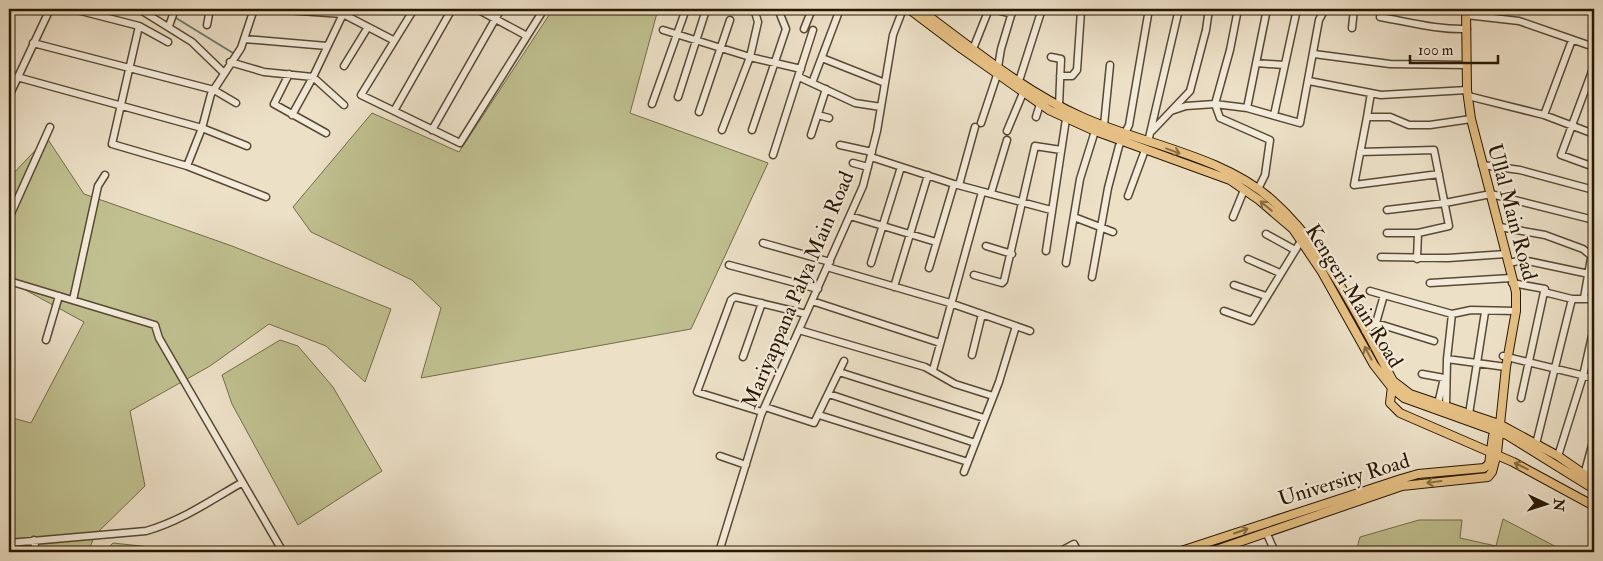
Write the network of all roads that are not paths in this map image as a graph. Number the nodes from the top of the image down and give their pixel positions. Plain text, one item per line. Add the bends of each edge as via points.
1 (50, 9) edge
2 (73, 9) edge
3 (139, 9) edge
4 (175, 9) edge
5 (210, 9) edge
6 (254, 9) edge
7 (270, 9) edge
8 (289, 9) edge
9 (352, 9) edge
10 (414, 9) edge
11 (452, 9) edge
12 (477, 9) edge
13 (501, 9) edge
14 (544, 9) edge
15 (686, 9) edge
16 (731, 9) edge
17 (736, 9) edge
18 (754, 9) edge
19 (781, 9) edge
20 (812, 9) edge
21 (840, 9) edge
22 (903, 9) edge
23 (909, 9) edge
24 (919, 9) edge
25 (990, 9) edge
26 (1042, 9) edge
27 (1072, 9) edge
28 (1149, 9) edge
29 (1179, 9) edge
30 (1209, 9) edge
31 (1238, 9) edge
32 (1267, 9) edge
33 (1297, 9) edge
34 (1325, 9) edge
35 (1354, 9) edge
36 (1382, 9) edge
37 (85, 10) edge
38 (1082, 10) edge
39 (1012, 12) edge
40 (1466, 12) edge
41 (705, 13) dead end
42 (343, 14) junction
43 (350, 17) junction
44 (496, 20) junction
45 (730, 20) dead end
46 (207, 25) dead end
47 (139, 26) junction
48 (169, 26) junction
49 (368, 27) junction
50 (1352, 28) dead end
51 (804, 29) dead end
52 (1467, 29) junction
53 (663, 30) dead end
54 (814, 30) dead end
55 (678, 34) junction
56 (527, 36) junction
57 (244, 40) junction
58 (393, 40) junction
59 (697, 40) junction
60 (1572, 40) junction
61 (168, 42) dead end
62 (33, 43) junction
63 (327, 46) junction
64 (1594, 47) edge
65 (721, 48) junction
66 (973, 49) junction
67 (1314, 54) junction
68 (750, 57) junction
69 (1051, 57) dead end
70 (822, 58) junction
71 (230, 62) junction
72 (775, 62) junction
73 (1256, 63) junction
74 (1110, 65) dead end
75 (1284, 65) junction
76 (1467, 65) junction
77 (344, 66) dead end
78 (129, 67) junction
79 (1594, 67) edge
80 (802, 69) junction
81 (998, 71) junction
82 (224, 73) junction
83 (289, 74) junction
84 (1060, 76) junction
85 (17, 77) junction
86 (313, 77) junction
87 (799, 77) junction
88 (1019, 81) junction
89 (1309, 81) junction
90 (885, 82) junction
91 (812, 83) junction
92 (826, 89) junction
93 (214, 90) junction
94 (1468, 92) junction
95 (1023, 93) junction
96 (1371, 93) junction
97 (9, 96) edge
98 (678, 97) dead end
99 (236, 104) dead end
100 (652, 104) dead end
101 (1040, 104) junction
102 (1214, 104) junction
103 (121, 105) junction
104 (344, 105) dead end
105 (1059, 106) junction
106 (881, 107) junction
107 (1247, 108) junction
108 (394, 111) junction
109 (1171, 111) junction
110 (699, 112) dead end
111 (292, 115) junction
112 (818, 115) junction
113 (1274, 115) junction
114 (1544, 116) junction
115 (1036, 117) dead end
116 (1367, 117) junction
117 (829, 118) dead end
118 (1066, 119) junction
119 (1471, 119) junction
120 (982, 123) dead end
121 (1104, 125) junction
122 (1573, 125) junction
123 (50, 127) dead end
124 (975, 127) dead end
125 (202, 128) junction
126 (432, 130) junction
127 (722, 130) dead end
128 (752, 130) dead end
129 (1007, 131) dead end
130 (1096, 131) junction
131 (1152, 131) junction
132 (326, 133) dead end
133 (1594, 134) edge
134 (811, 135) dead end
135 (1124, 137) junction
136 (1007, 140) dead end
137 (840, 145) dead end
138 (247, 146) dead end
139 (1147, 146) junction
140 (1061, 150) junction
141 (1360, 152) junction
142 (871, 154) junction
143 (773, 155) dead end
144 (853, 164) dead end
145 (1482, 165) junction
146 (187, 166) junction
147 (868, 167) junction
148 (1594, 167) edge
149 (901, 168) junction
150 (1439, 174) junction
151 (105, 175) dead end
152 (928, 175) junction
153 (956, 185) junction
154 (1258, 189) junction
155 (1244, 190) junction
156 (1594, 190) edge
157 (982, 192) junction
158 (990, 193) junction
159 (1491, 194) junction
160 (1128, 196) dead end
161 (266, 198) dead end
162 (1445, 203) junction
163 (1024, 204) junction
164 (1051, 210) junction
165 (1387, 210) dead end
166 (850, 216) junction
167 (1233, 217) dead end
168 (9, 218) edge
169 (1074, 218) junction
170 (1594, 220) edge
171 (884, 226) junction
172 (1100, 226) junction
173 (1500, 227) junction
174 (1113, 232) dead end
175 (1388, 233) dead end
176 (1418, 233) junction
177 (910, 234) junction
178 (1266, 234) dead end
179 (1301, 241) junction
180 (1594, 241) edge
181 (936, 242) junction
182 (763, 243) dead end
183 (986, 246) dead end
184 (1295, 250) junction
185 (1046, 251) dead end
186 (1012, 254) junction
187 (1506, 254) junction
188 (1381, 257) dead end
189 (1593, 258) edge
190 (1248, 259) dead end
191 (1417, 259) junction
192 (871, 263) dead end
193 (1066, 263) dead end
194 (1509, 263) junction
195 (729, 265) dead end
196 (828, 265) junction
197 (929, 268) dead end
198 (1280, 273) junction
199 (1589, 274) junction
200 (974, 275) dead end
201 (1092, 277) dead end
202 (9, 281) edge
203 (1512, 282) junction
204 (1430, 283) dead end
205 (1234, 286) dead end
206 (894, 287) junction
207 (818, 289) junction
208 (1545, 289) dead end
209 (1370, 291) dead end
210 (1384, 295) junction
211 (59, 296) junction
212 (1266, 296) junction
213 (1584, 298) junction
214 (1572, 299) junction
215 (73, 300) junction
216 (1594, 300) edge
217 (812, 301) junction
218 (762, 303) junction
219 (950, 303) junction
220 (1224, 311) dead end
221 (1514, 311) junction
222 (1485, 312) junction
223 (806, 314) junction
224 (982, 314) junction
225 (1452, 314) junction
226 (1376, 323) junction
227 (1016, 326) junction
228 (1594, 327) edge
229 (799, 330) junction
230 (1365, 330) junction
231 (1030, 331) dead end
232 (46, 340) dead end
233 (1434, 341) dead end
234 (940, 343) junction
235 (972, 355) dead end
236 (1506, 356) junction
237 (743, 357) dead end
238 (1447, 359) junction
239 (1529, 360) junction
240 (844, 361) dead end
241 (1477, 364) junction
242 (1504, 367) junction
243 (1555, 368) junction
244 (933, 370) junction
245 (839, 372) junction
246 (1422, 374) dead end
247 (1584, 376) junction
248 (1594, 378) edge
249 (1393, 385) junction
250 (829, 394) junction
251 (993, 396) junction
252 (1521, 398) dead end
253 (1442, 406) junction
254 (764, 409) junction
255 (1469, 414) junction
256 (819, 415) junction
257 (984, 418) junction
258 (1497, 427) junction
259 (1594, 438) edge
260 (975, 443) junction
261 (1536, 444) junction
262 (1494, 455) junction
263 (720, 456) dead end
264 (1558, 456) junction
265 (968, 462) junction
266 (746, 465) junction
267 (1454, 470) junction
268 (964, 472) dead end
269 (1584, 474) junction
270 (1456, 479) junction
271 (1594, 481) edge
272 (242, 483) junction
273 (1594, 489) edge
274 (1329, 506) junction
275 (1594, 506) edge
276 (1266, 532) junction
277 (34, 540) junction
278 (9, 542) edge
279 (36, 552) edge
280 (283, 552) edge
281 (719, 552) edge
282 (1059, 552) edge
283 (1078, 552) edge
284 (1178, 552) edge
285 (1210, 552) edge
286 (1275, 552) edge

1 - 62 street
2 - 37 street
3 - 48 street
4 - 48 street
5 - 46 street
6 - 57 street
7 - 8 street
8 - 42 street
9 - 43 street
10 - 58 street
11 - 108 street
12 - 44 street
13 - 44 street
14 - 56 street
15 - 55 street
16 - 17 street
18 - 68 street via 758,22
19 - 72 street via 781,19 786,28
20 - 51 street
21 - 70 street
22 - 90 street, Mariyappana Palya Main Road via 894,35
23 - 81 main road, Kengeri Main Road
24 - 66 main road, Kengeri Main Road
25 - 39 street
25 - 66 street
26 - 88 street
27 - 38 street
28 - 135 street via 1129,125
29 - 131 street
30 - 109 street via 1190,91
31 - 102 street
32 - 73 street
33 - 75 street
34 - 67 street via 1319,20
35 - 50 street
36 - 52 street via 1380,17 1444,30
37 - 47 street
38 - 84 street via 1077,70 1072,76
39 - 81 street
40 - 52 main road, Ullal Main Road
40 - 60 street via 1519,21
41 - 59 street
42 - 43 street
42 - 63 street
43 - 49 street
44 - 56 street
44 - 126 street
45 - 65 street
47 - 61 street
47 - 78 street
48 - 82 street via 192,42
49 - 58 street
49 - 77 street
52 - 76 main road, Ullal Main Road
53 - 55 street
54 - 80 street
55 - 59 street
55 - 100 street
56 - 126 street via 460,143
57 - 63 street
57 - 71 street
58 - 108 street via 361,95
59 - 65 street
59 - 98 street
60 - 64 street
60 - 114 street
62 - 78 street
62 - 85 street
63 - 86 street
65 - 68 street
65 - 110 street
66 - 81 main road, Kengeri Main Road
67 - 76 street via 1390,64
67 - 89 street
68 - 72 street
68 - 127 street
69 - 84 street via 1061,59
70 - 90 street
70 - 91 street
71 - 82 street
71 - 83 street via 264,72
72 - 80 street
72 - 128 street
73 - 75 street
73 - 107 street
74 - 121 street
75 - 113 street
76 - 94 main road, Ullal Main Road
78 - 93 street
78 - 103 street
79 - 122 street
80 - 87 street
81 - 88 main road, Kengeri Main Road
81 - 95 main road, Kengeri Main Road
81 - 120 street
82 - 93 street
83 - 86 street
83 - 111 street via 274,104
84 - 105 street
85 - 97 street
85 - 103 street
86 - 104 street
86 - 111 street
87 - 91 street
87 - 143 street
88 - 105 main road, Kengeri Main Road
89 - 96 street
89 - 113 street via 1300,123
90 - 106 street, Mariyappana Palya Main Road
91 - 92 street
92 - 106 street via 855,103
92 - 112 street
93 - 99 street
93 - 125 street
94 - 96 street
94 - 114 street
94 - 119 main road, Ullal Main Road
95 - 101 main road, Kengeri Main Road
95 - 129 street
96 - 116 street
101 - 115 street
101 - 118 main road, Kengeri Main Road
102 - 107 street
102 - 109 street via 1186,106
102 - 154 street via 1220,118 1270,140 1265,175
103 - 125 street
103 - 146 street via 112,144
105 - 121 main road, Kengeri Main Road
106 - 142 street, Mariyappana Palya Main Road
107 - 113 street
108 - 126 street
109 - 131 street
111 - 132 street
112 - 117 street
112 - 134 street
114 - 122 street
116 - 119 street via 1390,117 1409,125
116 - 141 street
118 - 130 main road, Kengeri Main Road
118 - 140 street
119 - 145 main road, Ullal Main Road
121 - 135 main road, Kengeri Main Road
122 - 133 street
122 - 148 street via 1561,155
123 - 168 street
124 - 153 street
125 - 138 street
125 - 146 street
130 - 135 main road, Kengeri Main Road
130 - 169 street via 1080,179
131 - 139 street
135 - 139 main road, Kengeri Main Road
135 - 172 street via 1116,154
136 - 158 street
137 - 142 street
139 -> 154 main road, Kengeri Main Road via 1235,174
139 - 155 main road, Kengeri Main Road via 1230,180
139 - 160 street
140 - 163 street via 1035,146
140 - 164 street
141 - 150 street via 1434,150
141 - 150 street via 1354,185
142 - 147 street, Mariyappana Palya Main Road
142 - 149 street
144 - 147 street
145 - 156 street via 1520,170
145 - 159 main road, Ullal Main Road
146 - 161 street
147 - 166 street, Mariyappana Palya Main Road
149 - 152 street
149 - 171 street
150 - 162 street
151 - 215 street via 98,186
152 - 153 street
152 - 177 street
153 - 157 street
153 - 181 street
154 - 230 main road, Kengeri Main Road via 1313,242
155 - 167 street
179 -> 155 main road, Kengeri Main Road via 1293,229
157 - 158 street
157 - 219 street
158 - 163 street
159 - 162 street
159 - 170 street
159 - 173 main road, Ullal Main Road
162 - 165 street
162 - 176 street via 1449,226
163 - 164 street
163 - 186 street
164 - 185 street
166 - 171 street
166 - 196 street, Mariyappana Palya Main Road
169 - 172 street
169 - 193 street
171 - 177 street
171 - 192 street
172 - 174 street
172 - 201 street
173 - 187 main road, Ullal Main Road
173 - 189 street via 1545,236 1583,249
175 - 176 street
176 - 191 street
177 - 181 street
177 - 206 street
178 - 184 street
179 - 184 street
249 -> 179 main road, Kengeri Main Road via 1374,365
180 - 189 street
181 - 197 street
182 - 196 street
183 - 186 street
184 - 198 street
186 - 200 street via 1002,283
187 - 191 street
187 - 194 main road, Ullal Main Road
188 - 191 street
189 - 199 street
190 - 198 street
194 - 199 street via 1523,260
194 - 203 main road, Ullal Main Road
195 - 207 street
196 - 206 street
196 - 207 street, Mariyappana Palya Main Road
198 - 212 street
199 - 213 street
202 - 211 street
203 - 204 street
203 - 208 street
203 - 221 main road, Ullal Main Road
205 - 212 street
206 - 219 street
207 - 217 street, Mariyappana Palya Main Road
209 - 210 street
210 - 225 street
210 - 226 street
211 - 215 street
211 - 232 street
212 - 220 street via 1252,321
213 - 214 street
213 - 216 street
214 - 239 street via 1544,292
214 - 243 street
215 - 272 street via 155,325 159,338
217 - 223 street, Mariyappana Palya Main Road
217 - 234 street
218 - 223 street
218 - 237 street
218 - 254 street via 732,297 697,392
219 - 224 street
219 - 234 street
221 - 222 street
221 - 236 main road, Ullal Main Road
222 - 225 street via 1471,310
222 - 241 street
223 - 229 street, Mariyappana Palya Main Road
224 - 227 street
224 - 235 street
225 - 238 street
226 - 230 street
226 - 233 street
227 - 231 street
227 - 251 street
228 - 247 street
229 - 244 street
229 - 254 street, Mariyappana Palya Main Road
230 - 249 main road, Kengeri Main Road
234 - 244 street
236 - 239 street
236 - 242 main road, Ullal Main Road
238 - 241 street
238 - 253 street
239 - 243 street
239 - 252 street
240 - 245 street
241 - 242 street
241 - 255 street
242 - 258 main road
243 - 247 street
243 - 261 street
244 - 251 street via 955,384
245 - 250 street
245 - 257 street
246 - 253 street via 1444,378
247 - 248 street
247 - 264 street
249 - 253 main road, Kengeri Main Road
249 - 258 main road, Kengeri Main Road via 1404,398
249 - 262 main road via 1390,403 1400,413
250 - 256 street
250 - 260 street
251 - 257 street
253 - 255 main road, Kengeri Main Road
254 - 256 street via 814,423
254 - 266 street, Mariyappana Palya Main Road
255 - 258 main road, Kengeri Main Road
256 - 265 street
257 - 260 street
258 - 261 main road, Kengeri Main Road
258 - 262 main road, University Road
258 - 273 main road, Kengeri Main Road
259 - 269 street
260 - 265 street
261 - 264 main road, Kengeri Main Road
262 - 267 main road, University Road via 1484,468
262 - 270 main road, University Road via 1492,472 1488,477
275 -> 262 main road via 1548,479
263 - 266 street
264 - 269 main road, Kengeri Main Road
265 - 268 street
266 - 281 street, Mariyappana Palya Main Road
267 - 270 main road
267 - 274 main road, University Road via 1401,479
269 - 271 main road, Kengeri Main Road
270 -> 274 main road, University Road via 1402,486
272 - 277 street via 187,515 154,528
272 - 280 street
274 - 276 main road, University Road
284 -> 274 main road, University Road
276 - 285 main road, University Road
276 - 286 street
277 - 278 street
277 - 279 street
282 - 283 street via 1074,544

